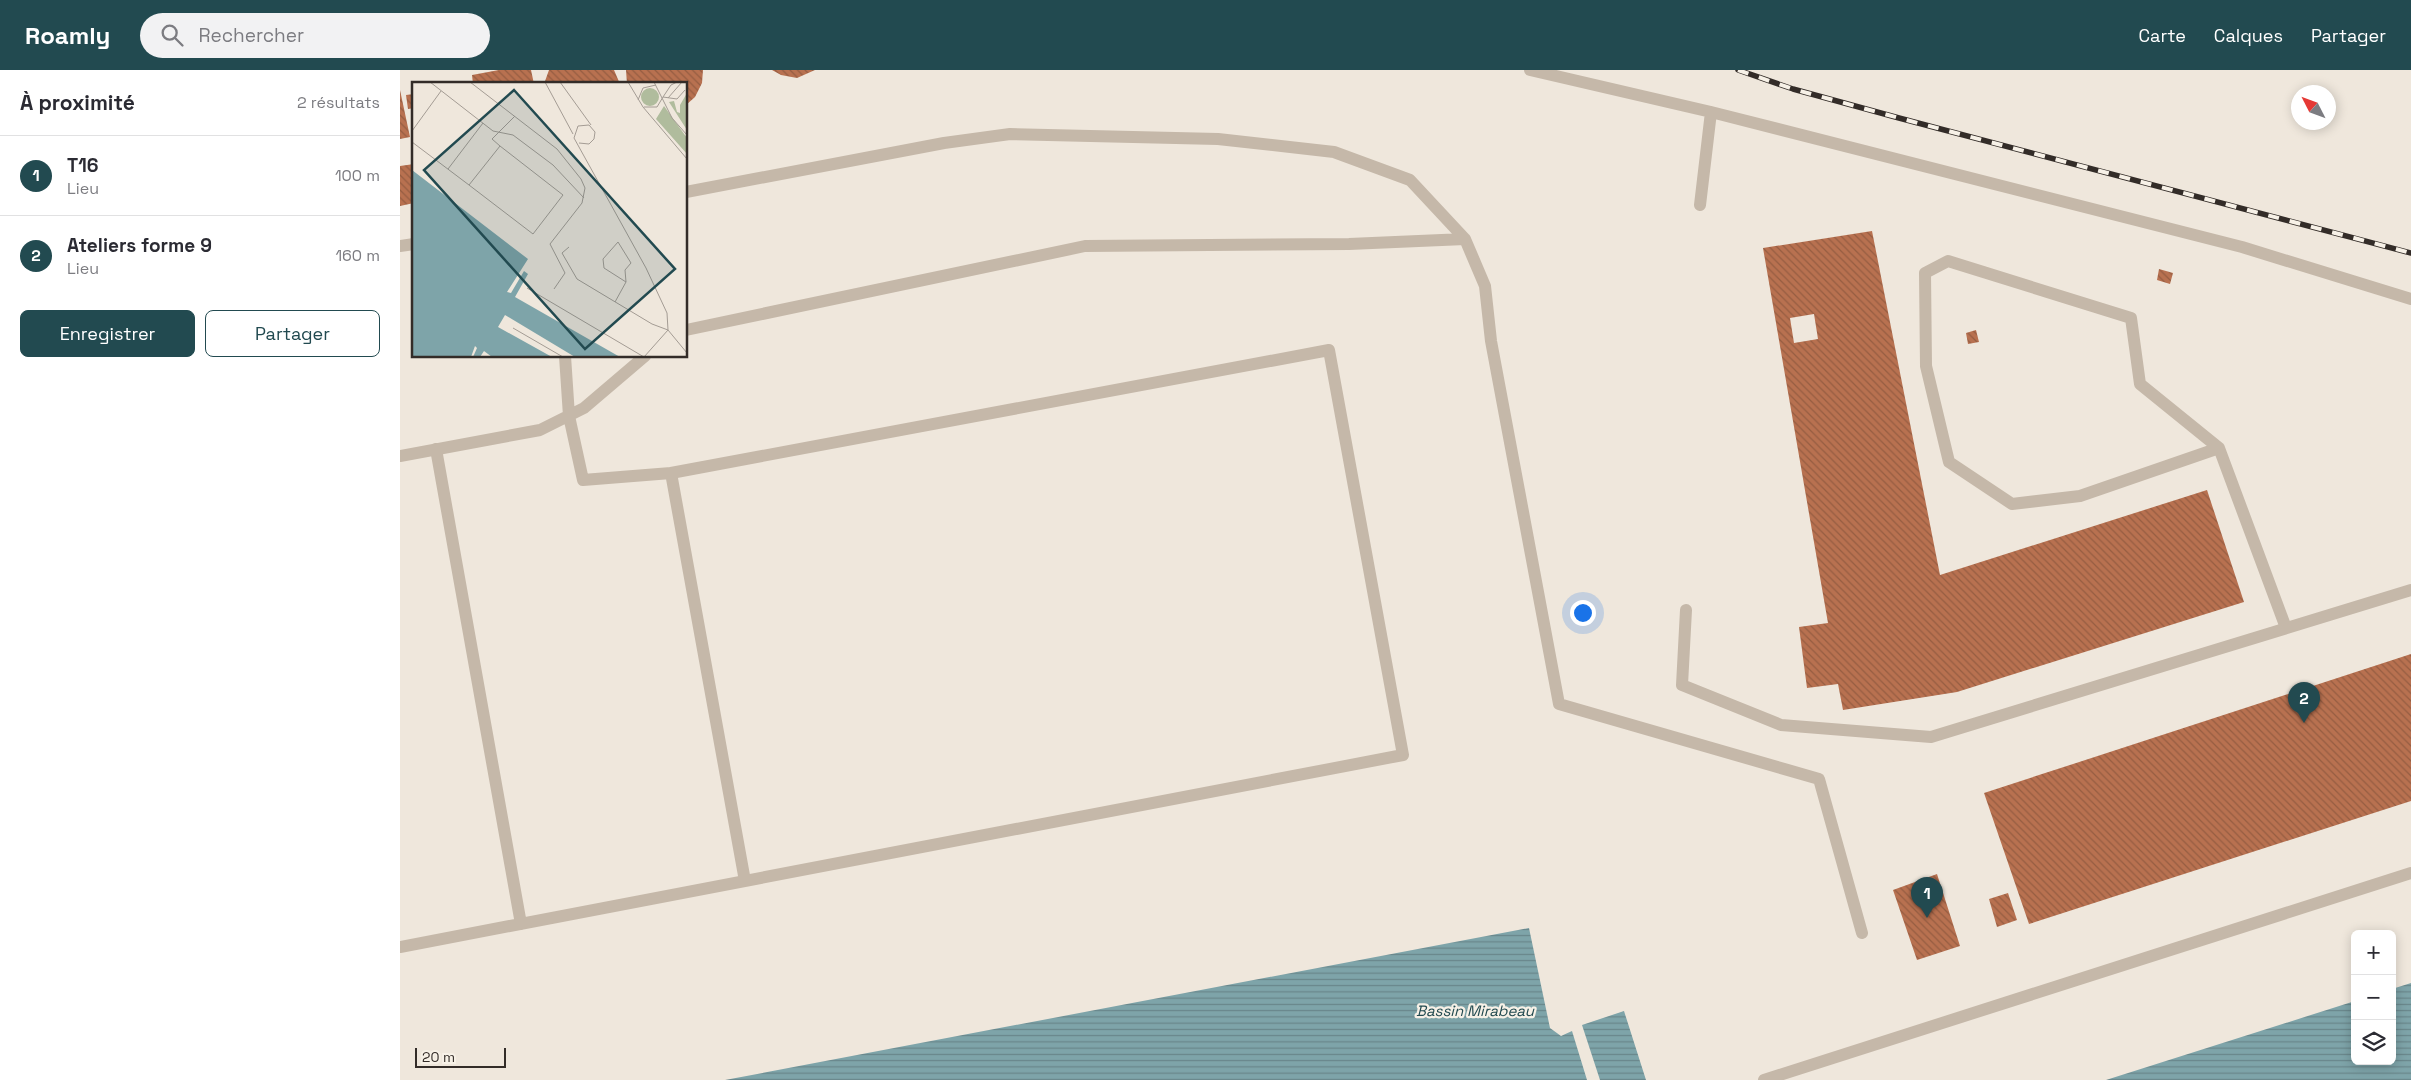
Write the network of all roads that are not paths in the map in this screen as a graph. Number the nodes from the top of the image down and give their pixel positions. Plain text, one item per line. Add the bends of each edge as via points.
1 (1530, 70) edge
2 (1711, 112) junction
3 (688, 192) edge
4 (1700, 205) dead end
5 (1465, 239) junction
6 (2411, 299) edge
7 (688, 330) edge
8 (565, 358) edge
9 (642, 358) edge
10 (569, 416) junction
11 (2219, 448) junction
12 (436, 449) junction
13 (400, 456) edge
14 (671, 473) junction
15 (2411, 590) edge
16 (1686, 610) dead end
17 (2286, 628) junction
18 (2411, 873) edge
19 (745, 881) junction
20 (521, 924) junction
21 (1862, 933) dead end
22 (400, 947) edge
23 (1764, 1080) edge

1 - 2 lane
2 - 4 lane
2 - 6 lane via 2242,247
3 - 5 lane via 944,143 1010,134 1218,139 1334,152 1410,180
5 - 7 lane via 1349,244 1085,246
5 - 21 lane via 1485,286 1493,351 1559,704 1820,779
8 - 10 lane
9 - 10 lane via 584,408
10 - 12 lane via 540,430
10 - 14 lane via 583,480
11 - 11 lane via 2080,496 2012,504 1949,462 1926,366 1925,273 1948,261 2131,318 2140,384
11 - 17 lane
12 - 13 lane
12 - 20 lane
14 - 19 lane
14 - 19 lane via 1329,350 1403,755
15 - 17 lane
16 - 17 lane via 1682,685 1781,725 1931,737
18 - 23 lane
19 - 20 lane
20 - 22 lane

